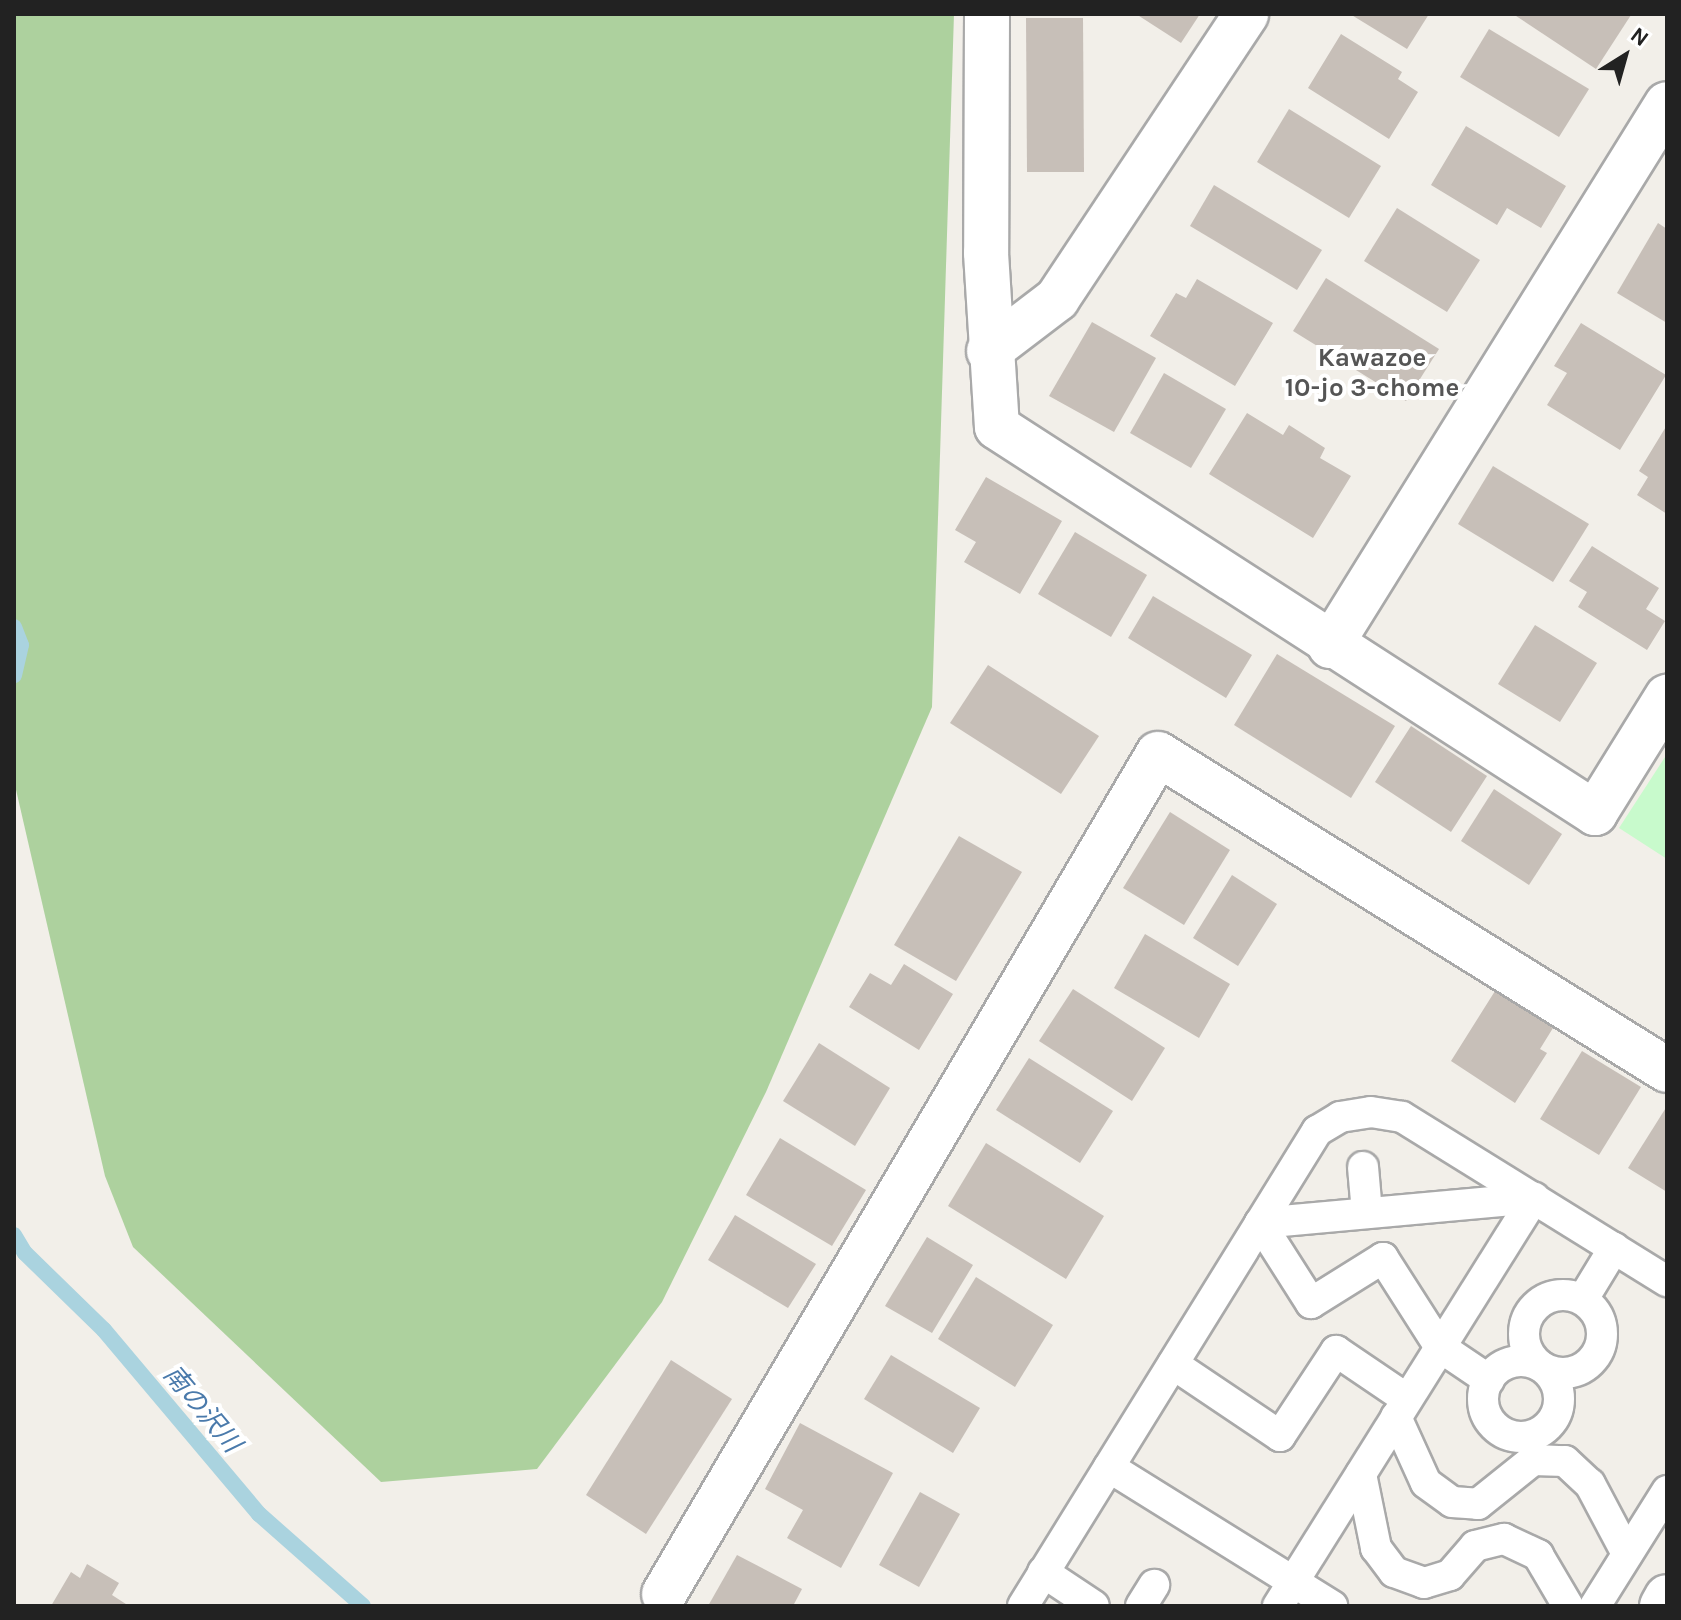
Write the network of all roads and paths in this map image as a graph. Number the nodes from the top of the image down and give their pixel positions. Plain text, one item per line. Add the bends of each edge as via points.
1 (987, 14) edge
2 (1246, 14) edge
3 (1667, 104) edge
4 (989, 351) junction
5 (1330, 646) junction
6 (1666, 702) edge
7 (1667, 1070) edge
8 (1363, 1167) dead end
9 (1534, 1198) junction
10 (1367, 1213) junction
11 (1260, 1223) junction
12 (1614, 1248) junction
13 (1667, 1281) edge
14 (1583, 1299) junction
15 (1440, 1347) junction
16 (1173, 1364) junction
17 (1541, 1366) junction
18 (1489, 1380) junction
19 (1402, 1408) junction
20 (1109, 1467) junction
21 (1361, 1474) junction
22 (1667, 1491) edge
23 (1627, 1554) junction
24 (1043, 1572) junction
25 (664, 1594) dead end
26 (1286, 1594) edge
27 (1667, 1597) edge
28 (1023, 1606) edge
29 (1094, 1606) edge
30 (1332, 1606) edge
31 (1568, 1606) edge
32 (1595, 1606) edge
33 (1662, 1606) edge

1 - 4 street
2 - 4 street via 1057,299
3 - 5 street
4 - 5 street via 997,427
5 - 6 street via 1595,813
7 - 25 street via 1158,754
8 - 10 lane
9 - 10 lane
9 - 11 lane via 1402,1117 1371,1112 1340,1117 1317,1131
9 - 12 lane
9 - 15 lane
10 - 11 lane
11 - 15 lane via 1311,1303 1383,1258
11 - 16 lane
12 - 13 lane
12 - 14 lane
14 - 17 lane via 1556,1295 1533,1307 1525,1345
14 - 17 lane via 1602,1330 1596,1355 1577,1370
15 - 18 lane
15 - 19 lane
16 - 19 lane via 1280,1436 1336,1351
16 - 20 lane
17 - 18 lane via 1515,1362
17 - 18 lane via 1557,1384 1558,1408 1536,1434 1512,1436 1491,1422 1483,1398
19 - 21 lane
19 - 23 lane via 1426,1483 1452,1502 1478,1504 1533,1460 1565,1461 1590,1484
20 - 24 lane
20 - 26 lane
21 - 26 lane
21 - 31 lane via 1376,1548 1394,1572 1424,1583 1450,1575 1475,1546 1504,1539 1538,1555
22 - 23 lane
23 - 32 lane
24 - 28 lane
24 - 29 lane
26 - 30 lane
27 - 33 street

